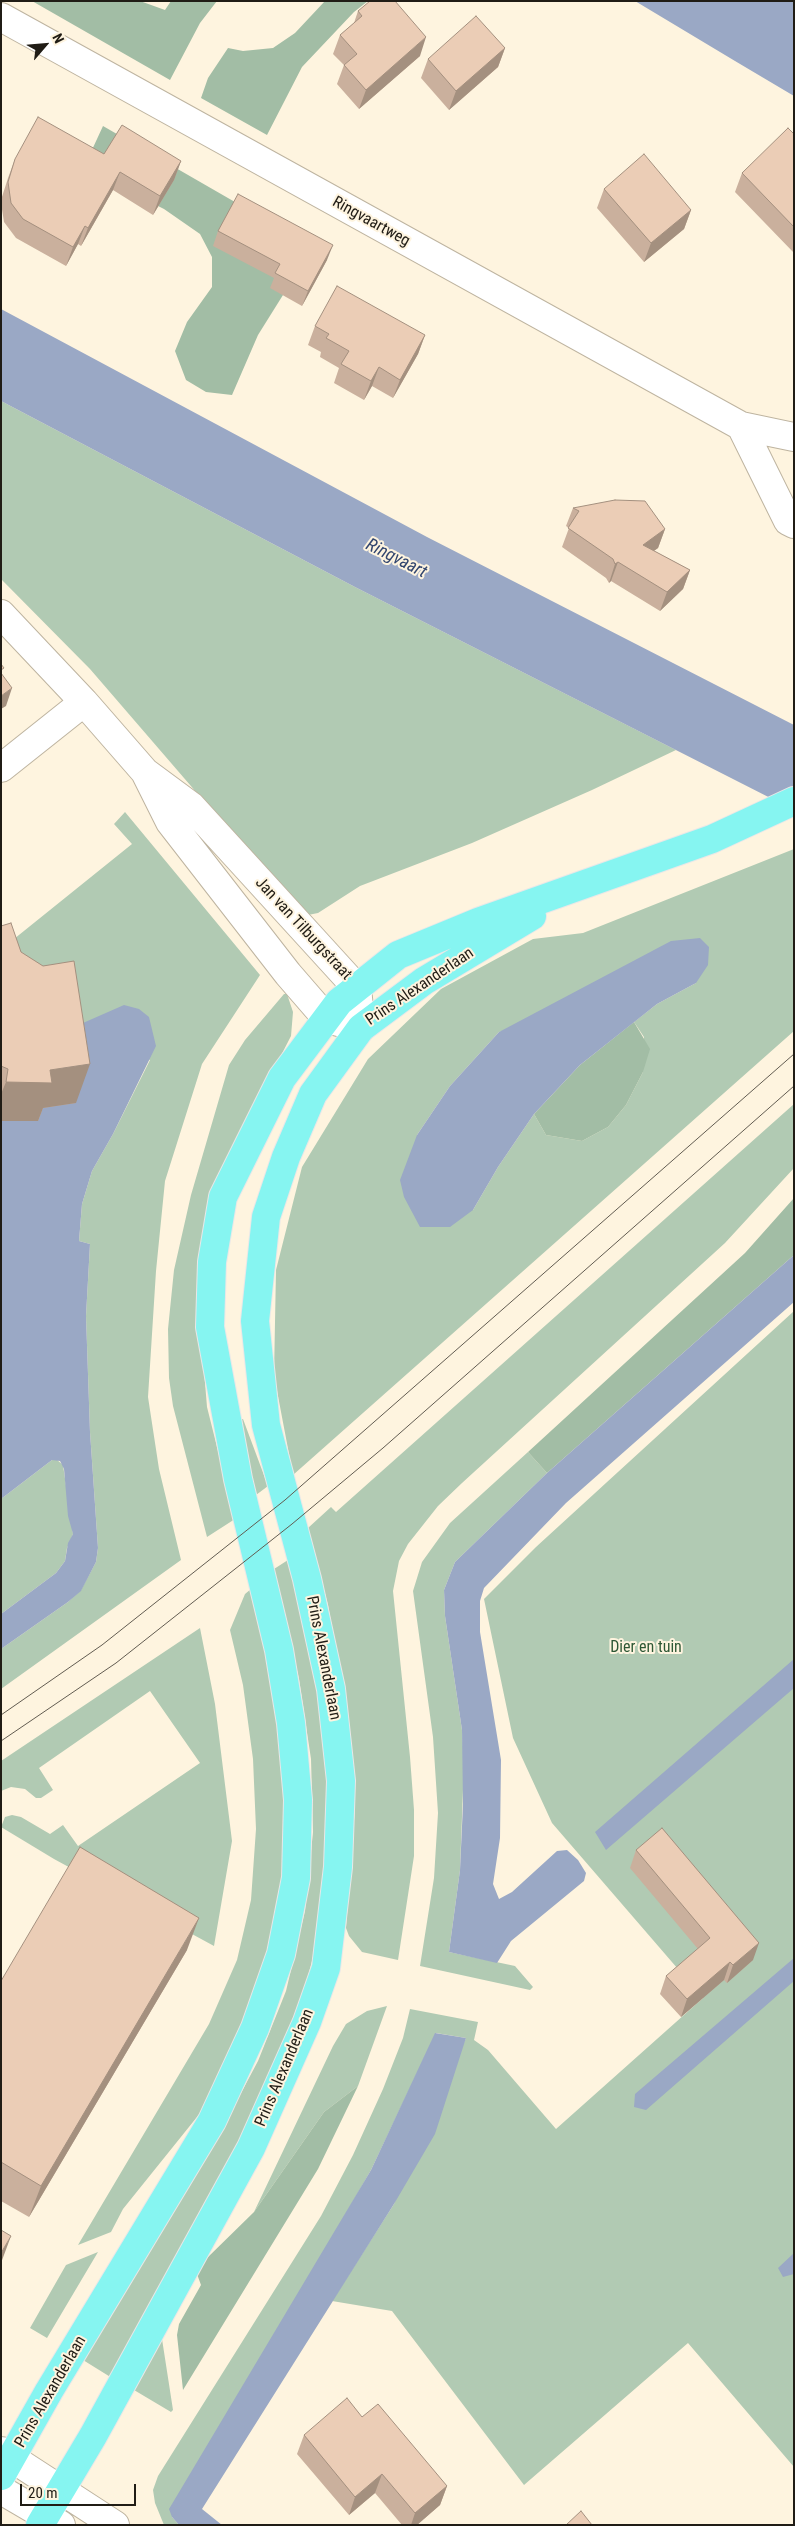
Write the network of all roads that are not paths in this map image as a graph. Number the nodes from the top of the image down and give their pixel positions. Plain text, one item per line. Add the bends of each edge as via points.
1 (1, 18) edge
2 (741, 426) junction
3 (794, 437) edge
4 (794, 524) edge
5 (1, 614) edge
6 (84, 702) junction
7 (1, 768) edge
8 (145, 772) junction
9 (794, 801) edge
10 (594, 881) junction
11 (357, 988) junction
12 (327, 1018) junction
13 (361, 1028) junction
14 (5, 2462) edge
15 (62, 2489) junction
16 (1, 2490) edge
17 (49, 2522) edge
18 (115, 2525) edge

1 - 2 street, Ringvaartweg
2 - 3 street, Ringvaartweg
2 - 4 street via 788,521
5 - 6 street, Jan van Tilburgstraat
6 - 7 street
6 - 8 street, Jan van Tilburgstraat
8 - 11 street, Jan van Tilburgstraat via 191,806
8 - 12 street, Jan van Tilburgstraat via 170,822 288,974
9 - 10 main road, Prins Alexanderlaan via 712,840
10 - 11 main road, Prins Alexanderlaan via 478,922 398,955
10 - 13 main road, Prins Alexanderlaan via 432,976
11 - 12 main road, Prins Alexanderlaan via 339,1002
11 - 13 street, Jan van Tilburgstraat
12 - 13 street
12 - 14 main road, Prins Alexanderlaan via 282,1078 223,1197 212,1262 210,1327 238,1480 280,1650 291,1723 298,1800 296,1878 281,1954 255,2028 212,2121
13 - 15 main road, Prins Alexanderlaan via 313,1094 286,1157 266,1217 255,1321 266,1425 307,1579 331,1688 337,1739 341,1825 326,1968 307,2022 251,2148
14 - 15 street
15 - 17 main road, Prins Alexanderlaan
15 - 18 street
16 - 17 street

